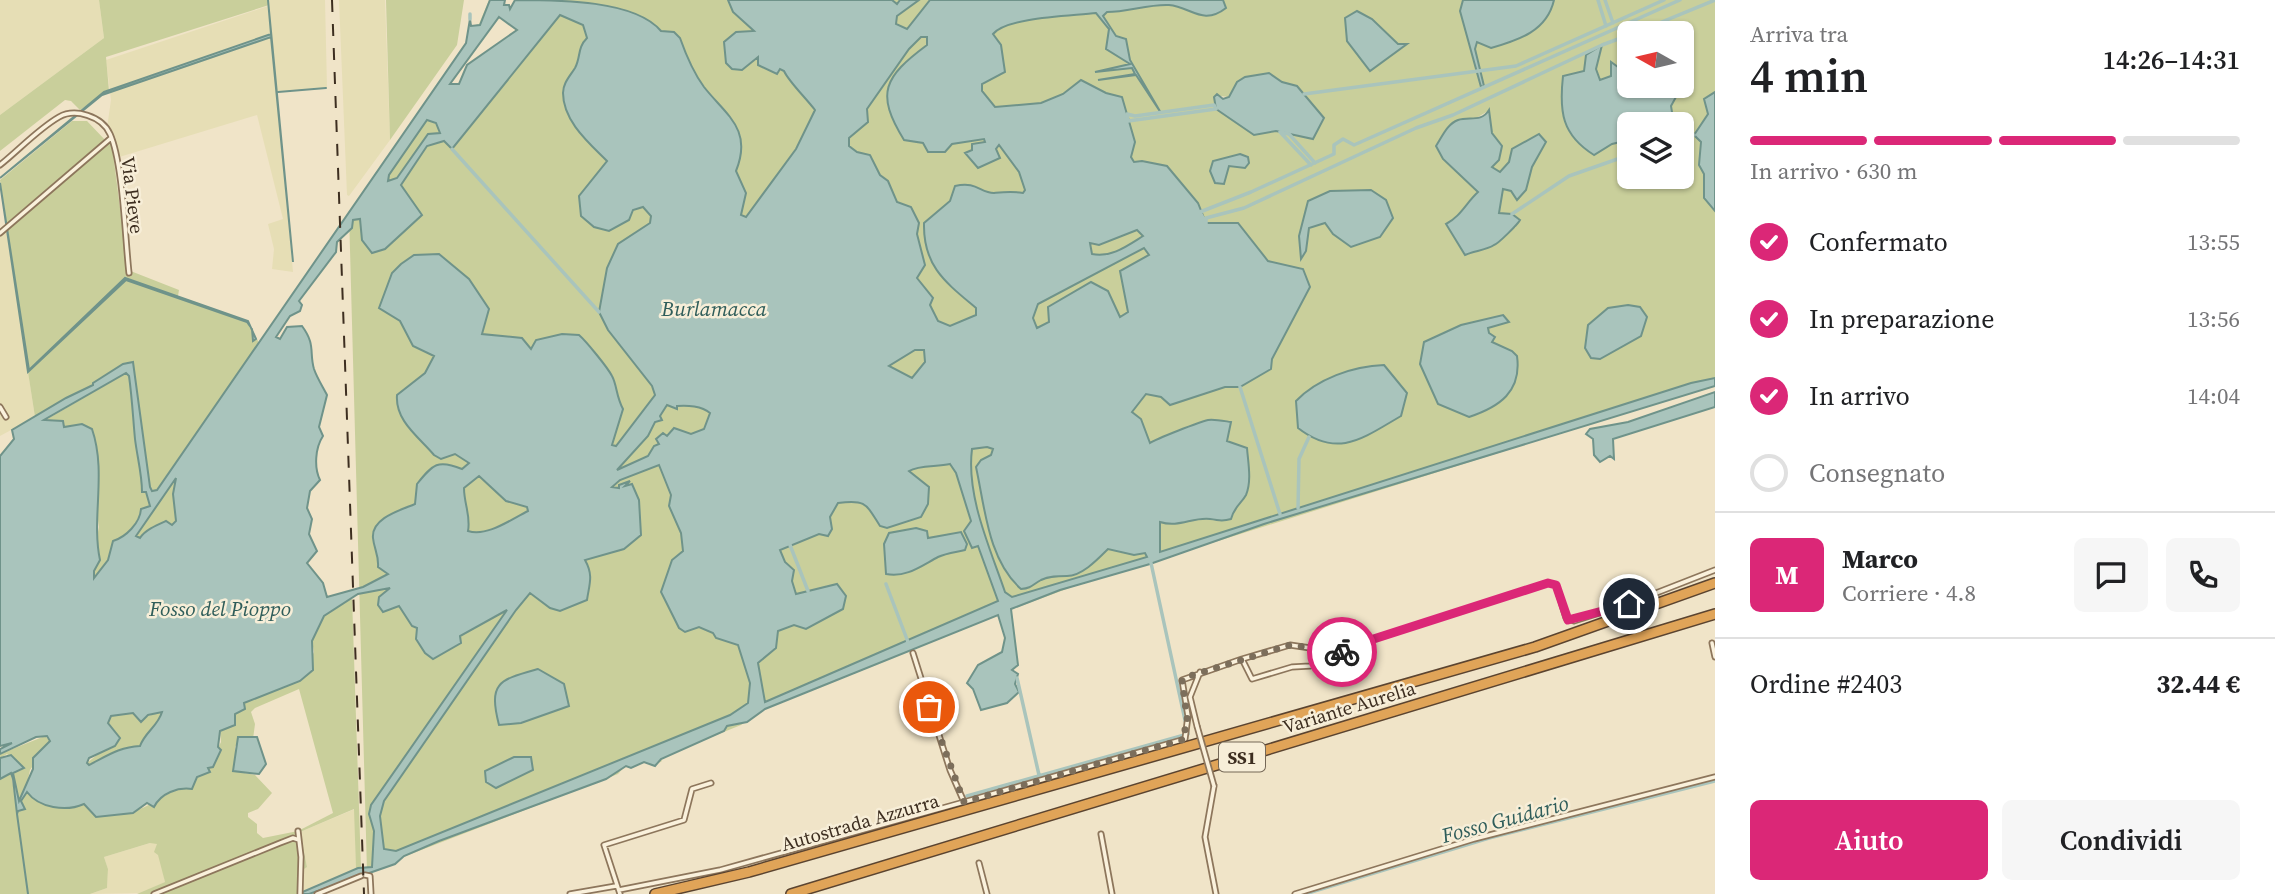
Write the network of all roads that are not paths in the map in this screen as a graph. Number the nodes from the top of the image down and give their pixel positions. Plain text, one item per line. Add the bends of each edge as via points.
1 (111, 138) junction
2 (0, 165) edge
3 (4, 230) edge
4 (129, 273) dead end
5 (0, 407) edge
6 (6, 417) dead end
7 (1715, 570) edge
8 (1715, 586) edge
9 (1715, 616) edge
10 (1712, 643) dead end
11 (913, 653) dead end
12 (1344, 653) junction
13 (1715, 657) edge
14 (1242, 659) junction
15 (1200, 672) junction
16 (1715, 777) edge
17 (711, 783) dead end
18 (964, 802) junction
19 (298, 831) dead end
20 (1101, 834) dead end
21 (299, 840) junction
22 (979, 863) dead end
23 (619, 890) edge
24 (299, 892) edge
25 (155, 894) edge
26 (317, 894) edge
27 (372, 894) edge
28 (570, 894) edge
29 (655, 894) edge
30 (678, 894) edge
31 (791, 894) edge
32 (806, 894) edge
33 (987, 894) edge
34 (1112, 894) edge
35 (1216, 894) edge
36 (1294, 894) edge

1 - 2 street, Via Pieve via 102,123 85,114 61,116
1 - 3 street
1 - 4 street, Via Pieve
5 - 6 street
7 - 12 street via 1574,621 1566,618 1556,585 1548,583 1358,644
8 - 29 highway, Autostrada Azzurra via 1535,647 749,872
8 - 30 highway, Autostrada Azzurra via 1592,634 1511,659
9 - 31 highway, Variante Aurelia / SS1
9 - 32 highway, Variante Aurelia / SS1
10 - 13 street
11 - 18 street
12 - 14 street via 1290,645
12 - 14 street via 1255,679 1248,676
14 - 15 street
15 - 18 street via 1182,680 1186,735
15 - 35 street, bridge via 1189,697 1214,786 1205,837
16 - 36 street via 1474,839
17 - 23 street via 692,789 684,820 604,845
18 - 23 street via 720,870
19 - 21 street
20 - 34 street
21 - 24 street
21 - 25 street via 280,843
22 - 33 street
23 - 28 street
26 - 27 street via 363,876 370,876

